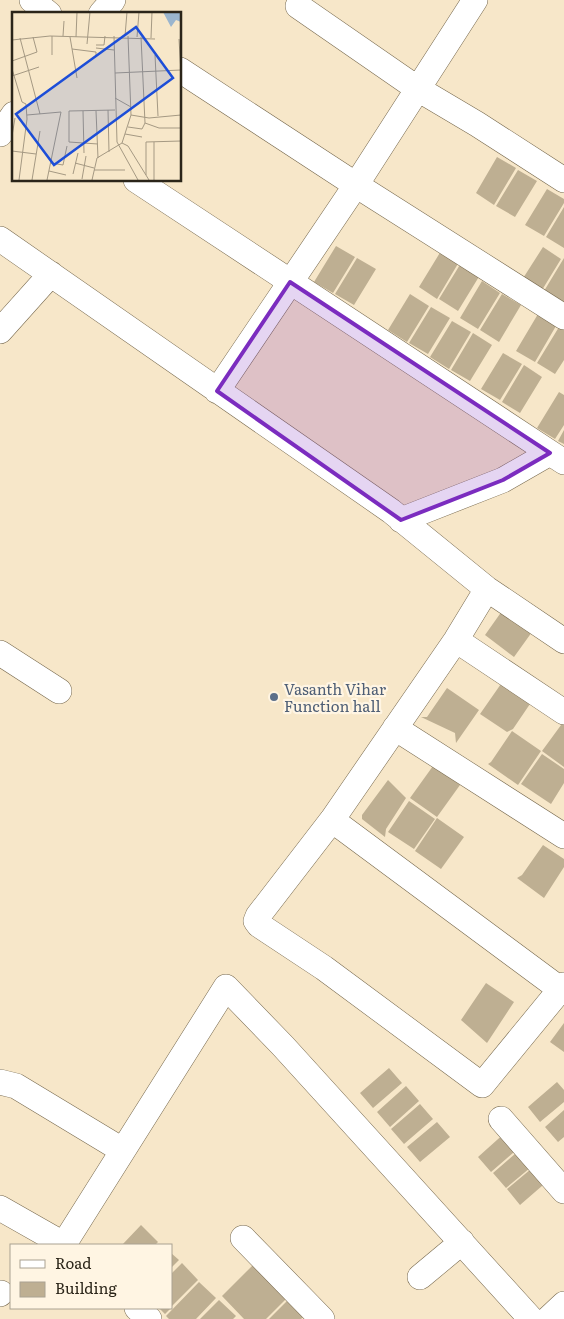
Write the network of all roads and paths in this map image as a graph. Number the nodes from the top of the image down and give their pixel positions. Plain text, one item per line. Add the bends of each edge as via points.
1 (32, 0) edge
2 (113, 0) edge
3 (475, 0) edge
4 (298, 6) dead end
5 (47, 12) edge
6 (103, 12) edge
7 (181, 71) edge
8 (418, 89) junction
9 (564, 180) edge
10 (138, 181) edge
11 (356, 185) junction
12 (0, 239) edge
13 (50, 274) junction
14 (290, 282) junction
15 (564, 318) edge
16 (0, 331) edge
17 (217, 391) junction
18 (557, 458) edge
19 (401, 520) junction
20 (487, 589) junction
21 (456, 640) junction
22 (564, 641) edge
23 (0, 653) edge
24 (59, 690) dead end
25 (564, 712) edge
26 (395, 728) junction
27 (332, 820) junction
28 (564, 836) edge
29 (563, 989) edge
30 (0, 1082) edge
31 (501, 1119) dead end
32 (122, 1150) junction
33 (564, 1191) edge
34 (0, 1208) edge
35 (244, 1238) dead end
36 (462, 1242) junction
37 (63, 1244) edge
38 (66, 1244) edge
39 (420, 1277) dead end
40 (564, 1304) edge
41 (138, 1309) edge
42 (148, 1319) edge
43 (322, 1319) edge
44 (531, 1319) edge
45 (548, 1319) edge

1 - 5 street
2 - 6 street
3 - 8 street
4 - 8 street
7 - 11 street
8 - 9 street
8 - 11 street
10 - 14 street
11 - 14 street
11 - 15 street
12 - 13 street
13 - 16 street
13 - 17 street
14 - 17 street
14 - 18 street
17 - 19 street
18 - 19 street
19 - 20 street
20 - 21 street
20 - 22 street
21 - 25 street
21 - 26 street
23 - 24 street
26 - 27 street
26 - 28 street
27 - 29 street
27 - 29 street via 258,916 255,931 482,1085
30 - 32 street via 16,1086
31 - 33 street
32 - 36 street via 226,987
32 - 38 street
34 - 37 street
35 - 43 street
36 - 39 street
36 - 44 street
40 - 45 street
41 - 42 street

